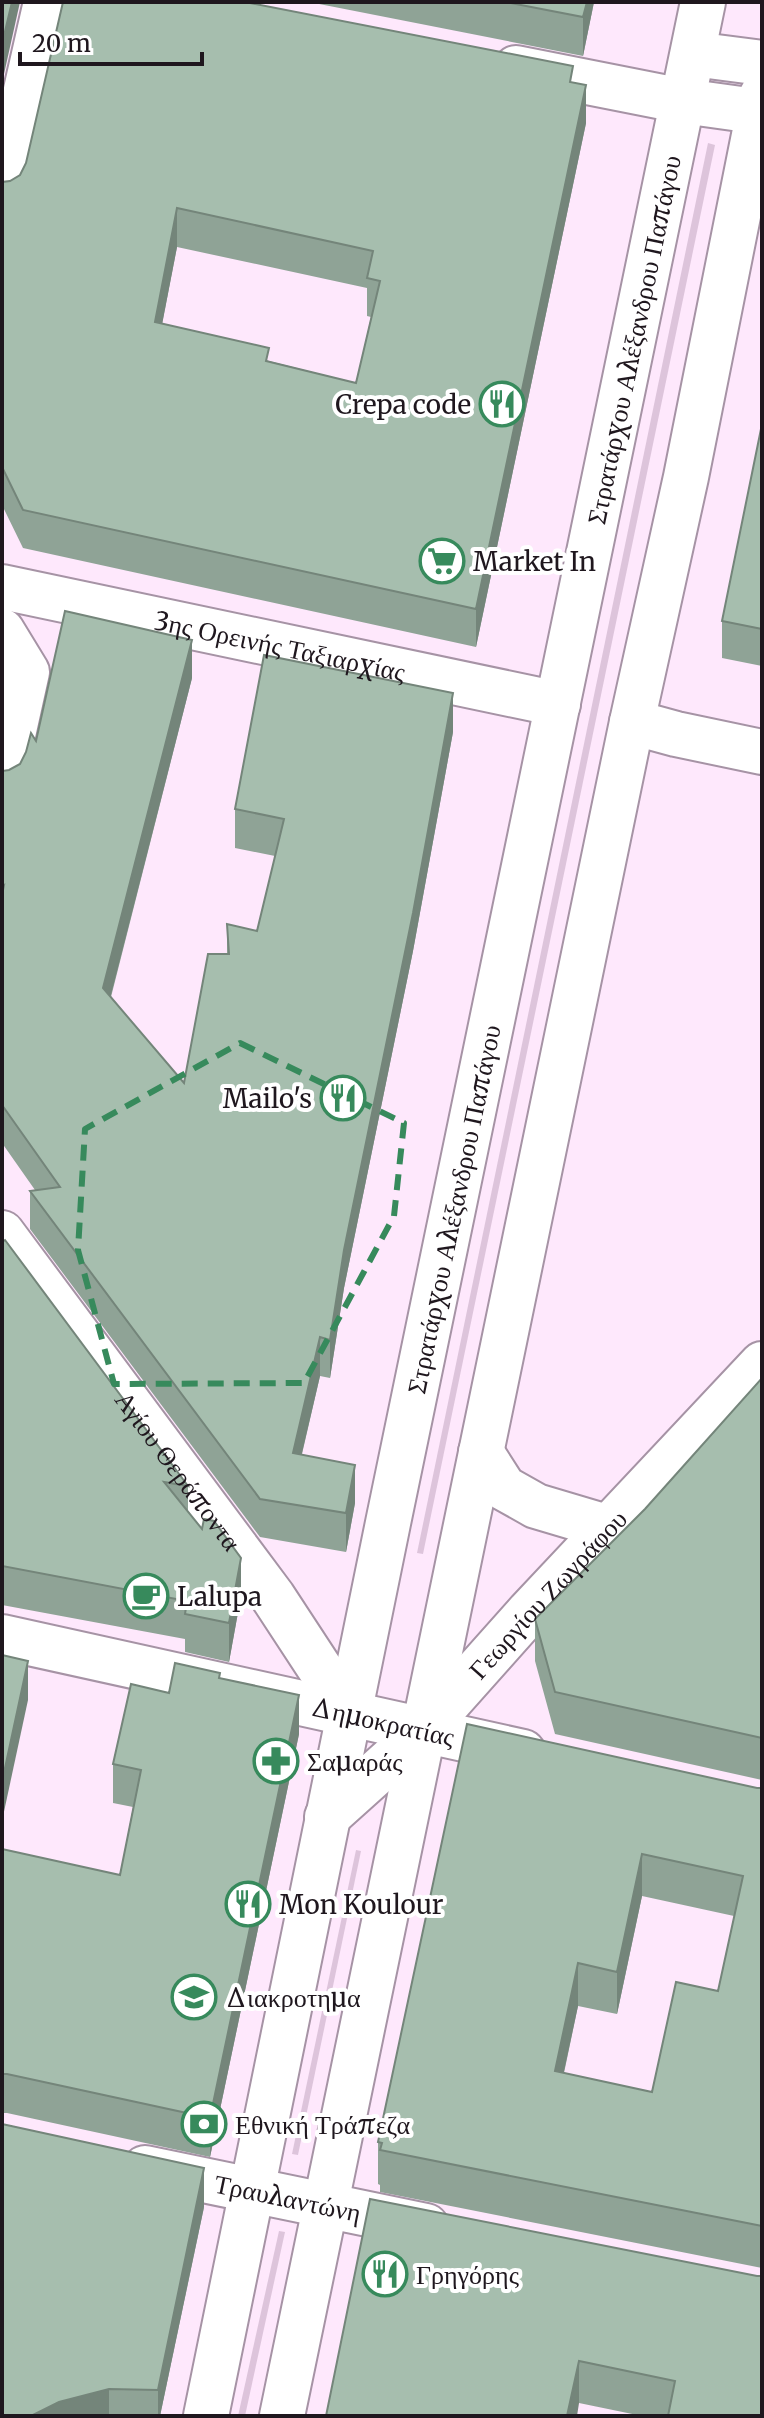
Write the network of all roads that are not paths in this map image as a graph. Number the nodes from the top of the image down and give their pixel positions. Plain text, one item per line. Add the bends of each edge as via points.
1 (46, 2) edge
2 (703, 2) edge
3 (693, 54) junction
4 (484, 61) edge
5 (762, 63) edge
6 (683, 101) junction
7 (761, 106) edge
8 (2, 196) edge
9 (2, 587) edge
10 (2, 631) edge
11 (558, 704) junction
12 (632, 722) junction
13 (762, 752) edge
14 (2, 785) edge
15 (2, 1233) edge
16 (762, 1364) edge
17 (481, 1452) junction
18 (610, 1528) junction
19 (2, 1637) edge
20 (349, 1713) junction
21 (423, 1731) junction
22 (567, 1762) edge
23 (327, 1817) junction
24 (105, 2159) edge
25 (250, 2191) junction
26 (324, 2206) junction
27 (465, 2234) edge
28 (206, 2416) edge
29 (282, 2416) edge

1 - 8 street
2 - 3 street, Στρατάρχου Αλέξανδρου Παπάγου
3 - 5 street
3 - 6 street, Στρατάρχου Αλέξανδρου Παπάγου
4 - 6 street
6 - 7 street
6 - 11 street, Στρατάρχου Αλέξανδρου Παπάγου
7 - 12 street
9 - 11 street, 3ης Ορεινής Ταξιαρχίας
10 - 14 street via 27,672
11 - 20 street, Στρατάρχου Αλέξανδρου Παπάγου
12 - 13 street
12 - 17 street
15 - 20 street, Αγίου Θεράποντα via 273,1597
16 - 18 street, Γεωργίου Ζωγράφου
17 - 18 street via 504,1488 536,1506
17 - 21 street
18 - 21 street, Γεωργίου Ζωγράφου
19 - 20 street, Δημοκρατίας
20 - 21 street, Δημοκρατίας
20 - 23 street, Στρατάρχου Αλέξανδρου Παπάγου
21 - 22 street, Δημοκρατίας
21 - 23 street, Γεωργίου Ζωγράφου
21 - 26 street
23 - 25 street, Στρατάρχου Αλέξανδρου Παπάγου
24 - 25 street, Τραυλαντώνη
25 - 26 street, Τραυλαντώνη
25 - 28 street, Στρατάρχου Αλέξανδρου Παπάγου
26 - 27 street, Τραυλαντώνη
26 - 29 street

